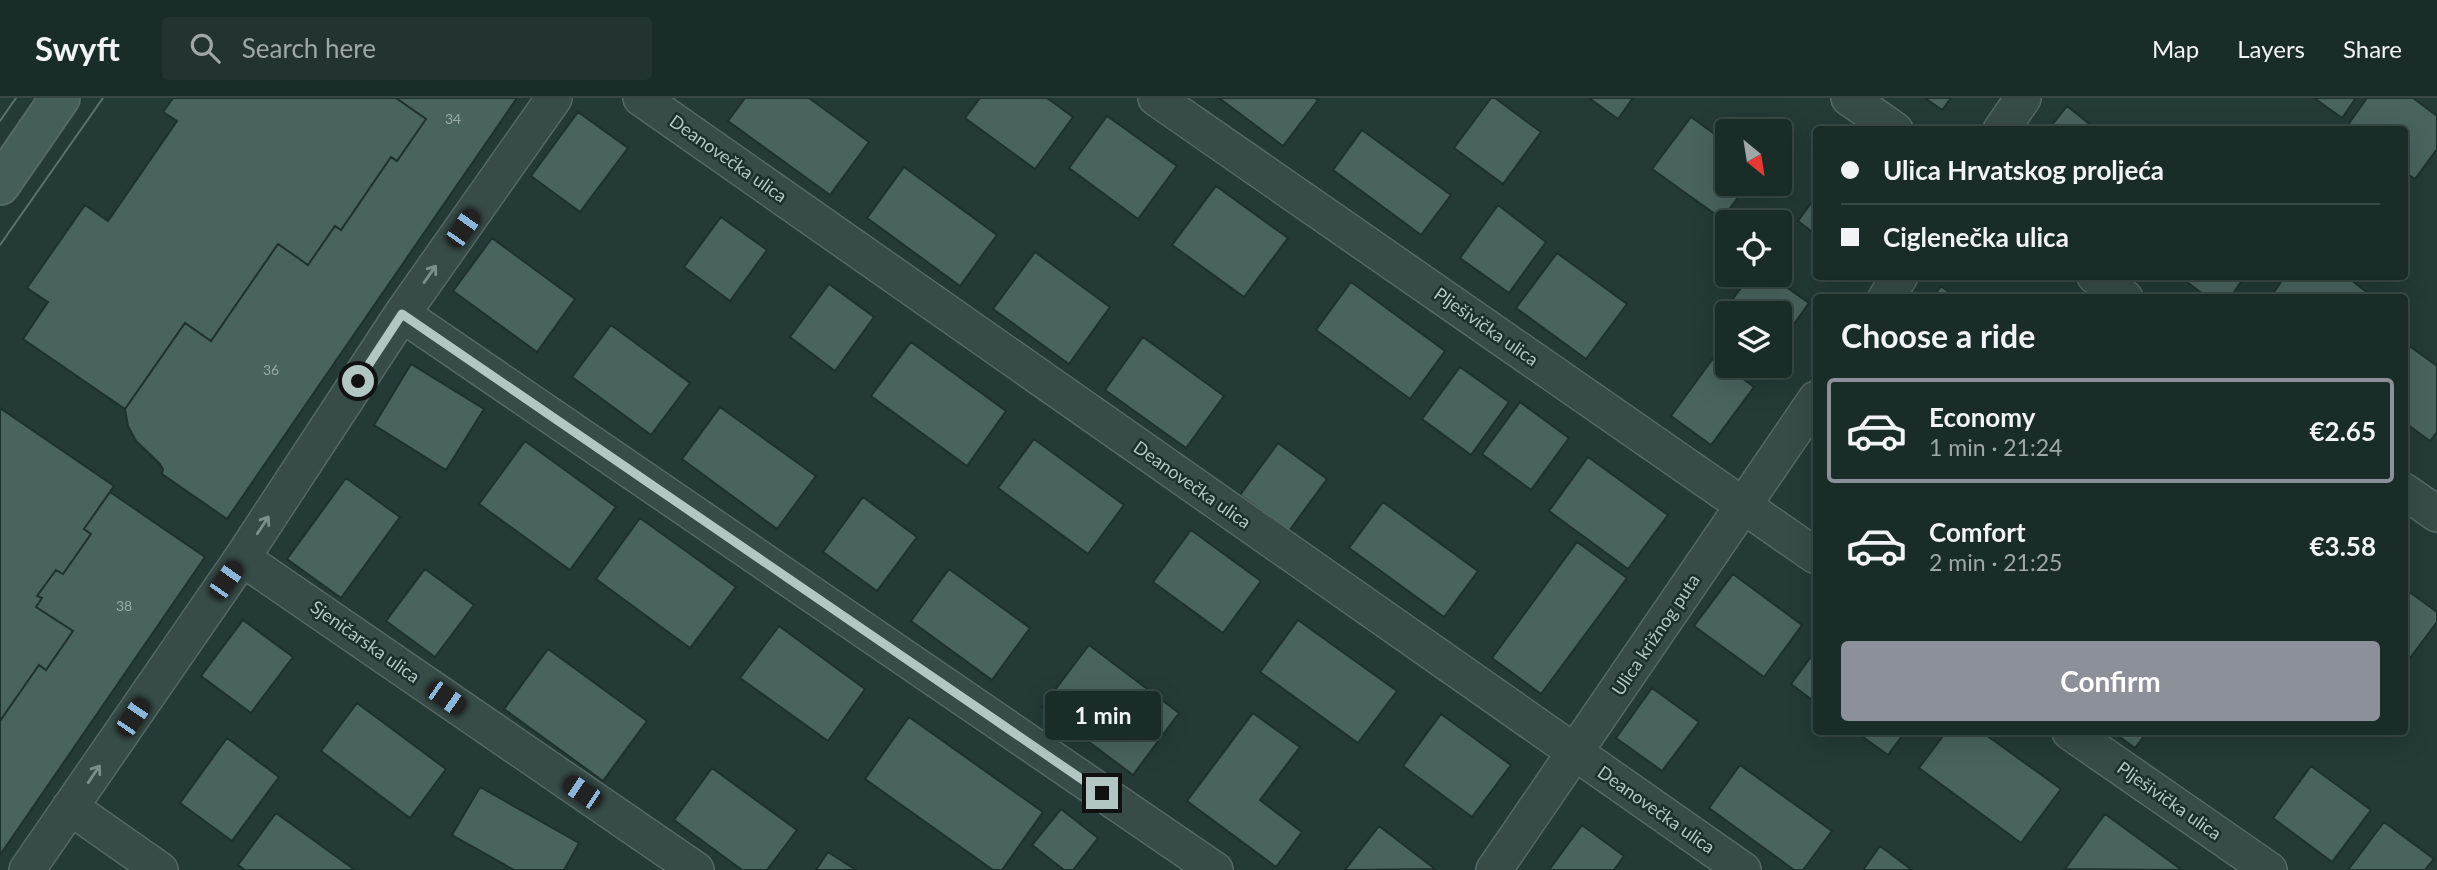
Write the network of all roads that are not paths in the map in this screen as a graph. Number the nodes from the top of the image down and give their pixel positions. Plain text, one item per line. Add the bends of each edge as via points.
1 (60, 98) edge
2 (554, 98) edge
3 (641, 98) edge
4 (1156, 98) edge
5 (1849, 98) edge
6 (2023, 98) edge
7 (1889, 126) edge
8 (2004, 126) edge
9 (0, 185) edge
10 (2100, 280) edge
11 (2120, 294) edge
12 (402, 314) junction
13 (1813, 402) edge
14 (2408, 494) edge
15 (1743, 505) junction
16 (2437, 514) edge
17 (1813, 554) edge
18 (242, 558) junction
19 (2074, 735) edge
20 (1575, 754) junction
21 (71, 807) junction
22 (27, 870) edge
23 (160, 870) edge
24 (696, 870) edge
25 (1215, 870) edge
26 (1494, 870) edge
27 (1743, 870) edge
28 (2269, 870) edge

1 - 9 main road
12 -> 2 street
3 - 20 street, Deanovečka ulica
4 - 15 street, Plješivička ulica
5 - 7 street
6 - 8 street
10 - 11 street
18 -> 12 street
12 - 25 street
13 - 15 street, Ulica križnog puta
14 - 16 street
15 - 17 street, Plješivička ulica
15 - 20 street, Ulica križnog puta
21 -> 18 street
18 - 24 street, Sjeničarska ulica
19 - 28 street, Plješivička ulica
20 - 26 street, Ulica križnog puta
20 - 27 street, Deanovečka ulica
21 - 22 street
21 - 23 street

